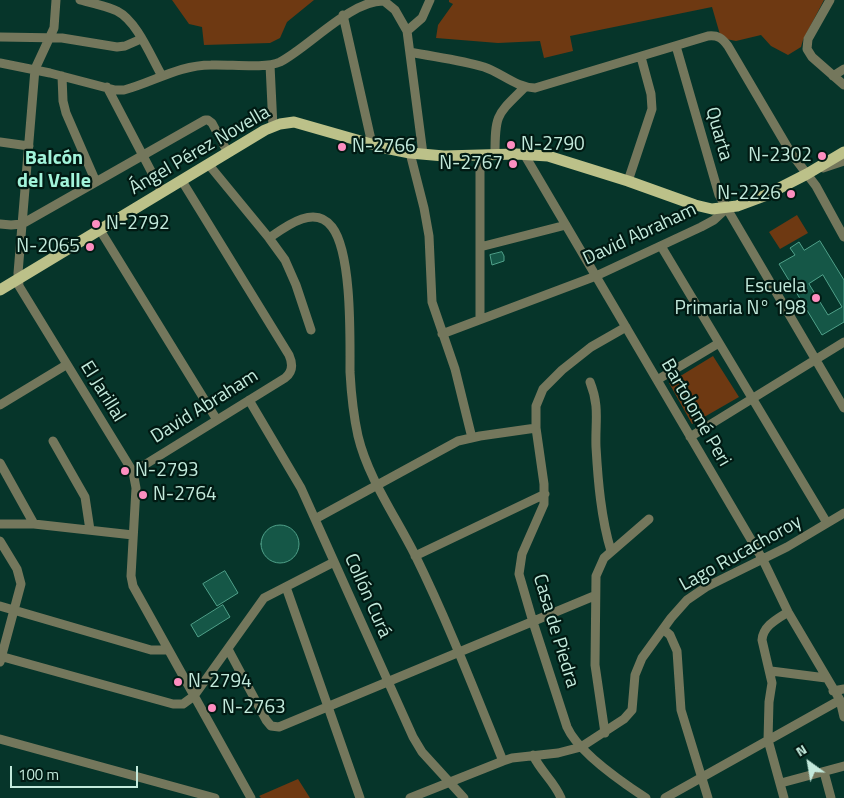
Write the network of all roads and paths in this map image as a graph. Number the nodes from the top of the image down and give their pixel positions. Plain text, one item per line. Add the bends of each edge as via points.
1 (56, 0) edge
2 (80, 0) edge
3 (430, 0) edge
4 (830, 0) edge
5 (390, 2) edge
6 (343, 15) junction
7 (407, 30) junction
8 (0, 37) edge
9 (50, 37) junction
10 (141, 39) junction
11 (676, 46) junction
12 (410, 52) junction
13 (641, 57) junction
14 (0, 63) edge
15 (270, 65) junction
16 (35, 70) junction
17 (844, 70) edge
18 (62, 76) junction
19 (162, 76) junction
20 (833, 76) junction
21 (844, 85) edge
22 (107, 87) junction
23 (525, 87) junction
24 (273, 126) junction
25 (0, 142) edge
26 (372, 144) junction
27 (29, 146) junction
28 (844, 152) edge
29 (228, 153) junction
30 (410, 153) junction
31 (424, 154) junction
32 (480, 154) junction
33 (495, 154) junction
34 (524, 154) junction
35 (143, 155) junction
36 (844, 161) edge
37 (208, 165) junction
38 (807, 174) junction
39 (182, 181) junction
40 (628, 181) junction
41 (96, 182) junction
42 (162, 192) junction
43 (726, 208) junction
44 (0, 224) edge
45 (22, 224) junction
46 (566, 225) junction
47 (100, 230) junction
48 (844, 236) edge
49 (269, 238) junction
50 (661, 246) junction
51 (480, 247) junction
52 (596, 276) junction
53 (18, 280) junction
54 (0, 290) edge
55 (480, 319) junction
56 (626, 327) junction
57 (311, 330) dead end
58 (442, 334) junction
59 (844, 342) edge
60 (719, 343) junction
61 (815, 360) junction
62 (66, 364) junction
63 (657, 380) junction
64 (590, 382) dead end
65 (752, 399) junction
66 (249, 400) junction
67 (0, 405) edge
68 (844, 408) edge
69 (216, 420) junction
70 (536, 428) junction
71 (690, 437) junction
72 (472, 438) junction
73 (52, 441) dead end
74 (0, 463) edge
75 (133, 472) junction
76 (378, 484) junction
77 (545, 494) junction
78 (844, 513) edge
79 (649, 518) dead end
80 (315, 519) junction
81 (827, 523) junction
82 (0, 524) edge
83 (34, 524) junction
84 (90, 530) junction
85 (133, 535) junction
86 (0, 541) edge
87 (611, 551) junction
88 (415, 556) junction
89 (762, 560) junction
90 (334, 562) junction
91 (286, 587) junction
92 (594, 596) junction
93 (0, 606) edge
94 (14, 610) junction
95 (788, 612) junction
96 (533, 622) junction
97 (663, 629) junction
98 (228, 649) junction
99 (168, 650) junction
100 (459, 653) junction
101 (1, 658) edge
102 (771, 671) junction
103 (826, 678) junction
104 (388, 682) junction
105 (844, 689) edge
106 (833, 691) junction
107 (194, 696) junction
108 (840, 700) junction
109 (328, 707) junction
110 (844, 717) edge
111 (605, 732) junction
112 (0, 739) edge
113 (768, 740) junction
114 (581, 747) junction
115 (533, 755) junction
116 (503, 761) junction
117 (844, 766) edge
118 (824, 772) junction
119 (702, 777) junction
120 (449, 782) junction
121 (781, 784) junction
122 (215, 798) edge
123 (251, 798) edge
124 (360, 798) edge
125 (410, 798) edge
126 (464, 798) edge
127 (562, 798) edge
128 (646, 798) edge
129 (665, 798) edge
130 (708, 798) edge
131 (784, 798) edge
132 (830, 798) edge

1 - 9 street, El Jarillal via 56,19
2 - 10 street via 118,12
3 - 7 street via 422,18
4 - 20 street via 808,39 807,50
5 - 6 street via 375,1
5 - 7 street
6 - 15 street via 286,58
6 - 26 street
7 - 12 street
8 - 9 street
9 - 10 street via 117,47
9 - 16 street, El Jarillal
10 - 19 street
11 - 13 street
11 - 38 street via 708,36 721,38
11 - 43 street, Quarta via 715,184
12 - 23 street via 481,66
12 - 31 street
13 - 23 street via 545,86
13 - 40 street via 652,109
14 - 16 street
15 - 19 street via 196,66
15 - 24 street
16 - 18 street
16 - 27 street, El Jarillal
17 - 20 street
18 - 22 street
18 - 41 street via 66,113
19 - 22 street via 124,90
20 - 21 street
22 - 35 street
23 - 33 street via 498,118
24 - 26 main road, Ángel Pérez Novella via 294,122
24 - 29 main road, Ángel Pérez Novella
25 - 27 street
26 - 30 main road, Ángel Pérez Novella
27 - 45 street, El Jarillal
28 - 38 main road, David Abraham
29 - 35 street via 208,120
29 - 37 main road, Ángel Pérez Novella
30 - 31 main road, Ángel Pérez Novella
30 - 58 street via 427,222 432,302
31 - 32 main road, Ángel Pérez Novella
32 - 33 main road, Ángel Pérez Novella
32 - 51 street
33 - 34 main road, Ángel Pérez Novella
34 - 40 main road, Ángel Pérez Novella via 548,156
34 - 46 street, Bartolomé Peri
35 - 41 street
35 - 42 street
36 - 38 street
37 - 39 main road, Ángel Pérez Novella
37 - 49 street
38 - 43 main road, David Abraham via 750,202
38 - 48 street
39 - 42 main road, Ángel Pérez Novella
39 - 66 street, David Abraham via 288,356 292,368 288,375
40 - 43 main road, Ángel Pérez Novella via 695,205
41 - 45 street
42 - 47 main road, Ángel Pérez Novella
43 - 50 street, David Abraham via 708,224
43 - 61 street, Quarta
44 - 45 street
45 - 53 street, El Jarillal
46 - 51 street
46 - 52 street, Bartolomé Peri
47 - 53 main road, Ángel Pérez Novella
47 - 69 street
49 - 57 street via 291,272
49 - 76 street via 304,218 317,217 325,219 339,240 346,268 350,374 358,435
50 - 52 street, David Abraham
50 - 60 street
51 - 55 street
52 - 55 street, David Abraham
52 - 56 street, Bartolomé Peri
53 - 54 main road, Ángel Pérez Novella
53 - 62 street, El Jarillal via 24,296
55 - 58 street, David Abraham
56 - 63 street, Bartolomé Peri
56 - 70 street, Casa de Piedra via 591,347 549,382 536,406
58 - 72 street via 455,369
59 - 61 street
60 - 63 street
60 - 65 street
61 - 65 street
61 - 68 street, Quarta
62 - 67 street
62 - 75 street, El Jarillal
63 - 71 street, Bartolomé Peri
64 - 87 street via 597,405 596,447 603,520
65 - 71 street
65 - 81 street
66 - 69 street, David Abraham
66 - 80 street, Collón Curá via 295,476
69 - 75 street, David Abraham
70 - 72 street
70 - 77 street, Casa de Piedra
71 - 89 street, Bartolomé Peri
72 - 76 street via 450,445
73 - 84 street via 85,497
74 - 83 street
75 - 85 street, El Jarillal via 136,484
76 - 80 street
76 - 88 street
77 - 88 street
77 - 96 street, Casa de Piedra via 542,512 522,554 519,574
78 - 81 street, Lago Rucachoroy
79 - 87 street
80 - 90 street, Collón Curá
81 - 89 street, Lago Rucachoroy
82 - 83 street
83 - 84 street
84 - 85 street
85 - 99 street, El Jarillal via 132,586
86 - 94 street via 21,579
87 - 92 street via 599,566
88 - 100 street
89 - 95 street, Bartolomé Peri
89 - 97 street, Lago Rucachoroy via 696,593
90 - 91 street
90 - 104 street, Collón Curá
91 - 98 street via 260,602
91 - 109 street
92 - 96 street
92 - 111 street via 595,665
93 - 94 street
94 - 99 street via 151,650
94 - 101 street
95 - 102 street via 762,632
95 - 103 street, Bartolomé Peri
96 - 100 street
96 - 114 street, Casa de Piedra via 568,727
97 - 111 street, Lago Rucachoroy via 637,667 632,710 624,720
97 - 119 street via 670,635 677,651 681,710
98 - 107 street
98 - 109 street via 271,726 279,727
99 - 107 street, El Jarillal
100 - 104 street
100 - 116 street
101 - 107 street via 176,704 183,704
102 - 103 street
102 - 113 street
103 - 106 street, Bartolomé Peri
104 - 109 street
104 - 120 street, Collón Curá via 417,744
105 - 106 street
106 - 108 street, Bartolomé Peri
107 - 123 street, El Jarillal
108 - 110 street
108 - 113 street
109 - 124 street
111 - 114 street, Lago Rucachoroy
112 - 122 street
113 - 119 street
113 - 121 street
114 - 115 street, Lago Rucachoroy
114 - 128 street, Casa de Piedra
115 - 116 street, Lago Rucachoroy
115 - 127 street
116 - 120 street, Lago Rucachoroy
117 - 118 street
118 - 121 street
118 - 132 street
119 - 129 street
119 - 130 street
120 - 125 street, Lago Rucachoroy
120 - 126 street, Collón Curá
121 - 131 street

